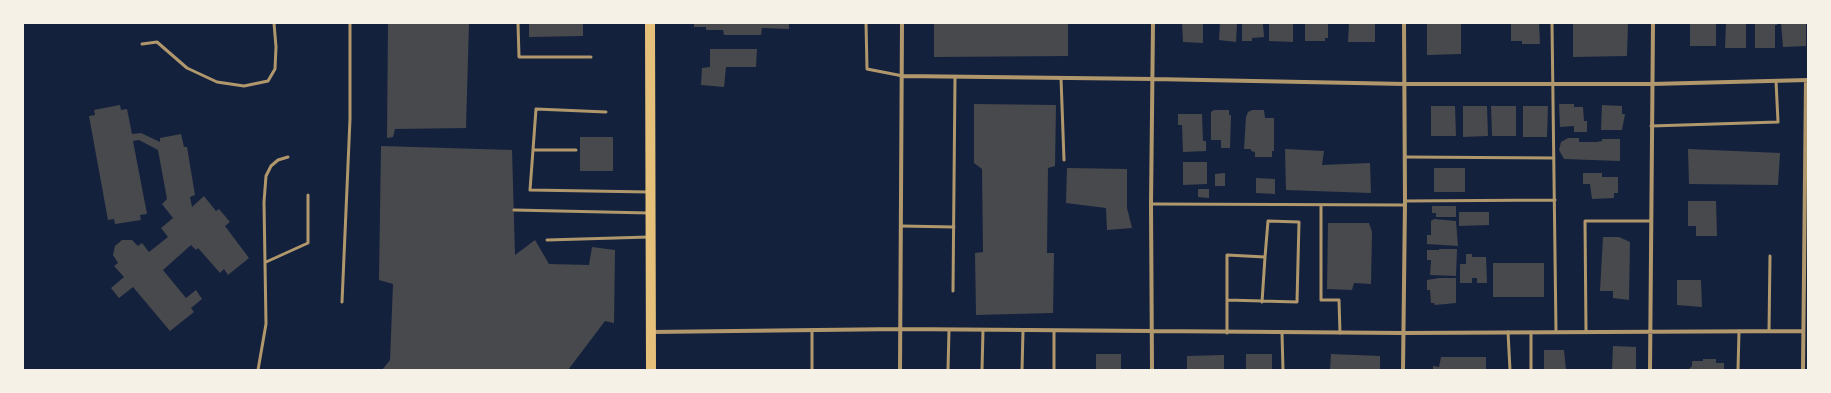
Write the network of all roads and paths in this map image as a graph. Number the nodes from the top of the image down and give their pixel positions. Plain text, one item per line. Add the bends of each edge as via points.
1 (274, 23) edge
2 (350, 23) edge
3 (518, 23) edge
4 (650, 23) edge
5 (866, 23) edge
6 (902, 23) edge
7 (1153, 23) edge
8 (1404, 23) edge
9 (1552, 23) edge
10 (1653, 23) edge
11 (142, 44) dead end
12 (590, 57) dead end
13 (902, 76) junction
14 (955, 77) junction
15 (1060, 78) junction
16 (1153, 79) junction
17 (1807, 80) edge
18 (1776, 81) junction
19 (1405, 84) junction
20 (1553, 84) junction
21 (1652, 84) junction
22 (606, 112) dead end
23 (1652, 126) junction
24 (533, 150) junction
25 (576, 150) dead end
26 (288, 157) dead end
27 (1405, 158) junction
28 (1554, 158) junction
29 (1064, 160) dead end
30 (651, 192) junction
31 (308, 195) dead end
32 (1555, 200) junction
33 (1405, 203) junction
34 (1151, 204) junction
35 (1321, 205) junction
36 (514, 210) dead end
37 (651, 213) junction
38 (1651, 221) junction
39 (901, 226) junction
40 (954, 227) junction
41 (651, 237) junction
42 (547, 240) dead end
43 (1770, 256) dead end
44 (1265, 257) junction
45 (266, 262) junction
46 (953, 291) dead end
47 (1227, 300) junction
48 (342, 302) dead end
49 (1262, 302) junction
50 (812, 330) junction
51 (900, 330) junction
52 (949, 330) junction
53 (983, 330) junction
54 (1023, 331) junction
55 (1054, 331) junction
56 (1649, 331) junction
57 (1739, 331) junction
58 (1769, 331) junction
59 (1803, 331) junction
60 (651, 332) junction
61 (1151, 332) junction
62 (1227, 332) junction
63 (1508, 332) junction
64 (1531, 332) junction
65 (1556, 332) junction
66 (1586, 332) junction
67 (1282, 333) junction
68 (1340, 333) junction
69 (1403, 333) junction
70 (258, 370) edge
71 (651, 370) edge
72 (812, 370) edge
73 (900, 370) edge
74 (948, 370) edge
75 (982, 370) edge
76 (1022, 370) edge
77 (1054, 370) edge
78 (1152, 370) edge
79 (1283, 370) edge
80 (1403, 370) edge
81 (1510, 370) edge
82 (1531, 370) edge
83 (1650, 370) edge
84 (1738, 370) edge
85 (1803, 370) edge

1 - 11 lane via 275,69 268,81 244,86 217,82 187,68 157,42
2 - 48 lane via 350,119
3 - 12 lane via 519,57
4 - 30 main road
5 - 13 lane via 867,69
6 - 13 street
7 - 16 street
8 - 19 street
9 - 20 lane
10 - 21 street
13 - 14 street
13 - 39 street
14 - 15 street
14 - 40 lane
15 - 16 street
15 - 29 lane
16 - 19 street
16 - 34 street
17 - 18 street
17 - 59 street
18 - 21 street
18 - 23 lane via 1778,122
19 - 20 street
19 - 27 street
20 - 21 street
20 - 28 lane
21 - 23 street
22 - 24 lane via 536,109
23 - 38 street
24 - 25 lane
24 - 30 lane via 530,190
26 - 45 lane via 278,160 271,166 266,176
27 - 28 lane
27 - 33 street
28 - 32 lane
30 - 37 main road
31 - 45 lane via 308,243
32 - 33 lane
32 - 65 lane
33 - 35 lane
33 - 69 street
34 - 35 lane
34 - 61 street
35 - 68 lane via 1321,300 1339,300
36 - 37 lane
37 - 41 main road
38 - 56 street
38 - 66 lane via 1585,220
39 - 40 lane
39 - 51 street
40 - 46 lane
41 - 42 lane
41 - 60 main road
43 - 58 lane
44 - 47 lane via 1227,255
44 - 49 lane
44 - 49 lane via 1268,221 1299,222 1297,302
45 - 70 lane via 266,324
47 - 49 lane
47 - 62 lane
50 - 51 street
50 - 60 street
50 - 72 lane
51 - 52 street
51 - 73 street
52 - 53 street
52 - 74 lane
53 - 54 street
53 - 75 lane
54 - 55 street
54 - 76 lane
55 - 61 street
55 - 77 lane
56 - 57 street
56 - 66 street
56 - 83 street
57 - 58 street
57 - 84 lane
58 - 59 street
59 - 85 street
60 - 71 main road
61 - 62 street
61 - 78 street
62 - 67 street
63 - 64 street
63 - 69 street
63 - 81 lane
64 - 65 street
64 - 82 lane
65 - 66 street
67 - 68 street
67 - 79 lane
68 - 69 street
69 - 80 street

